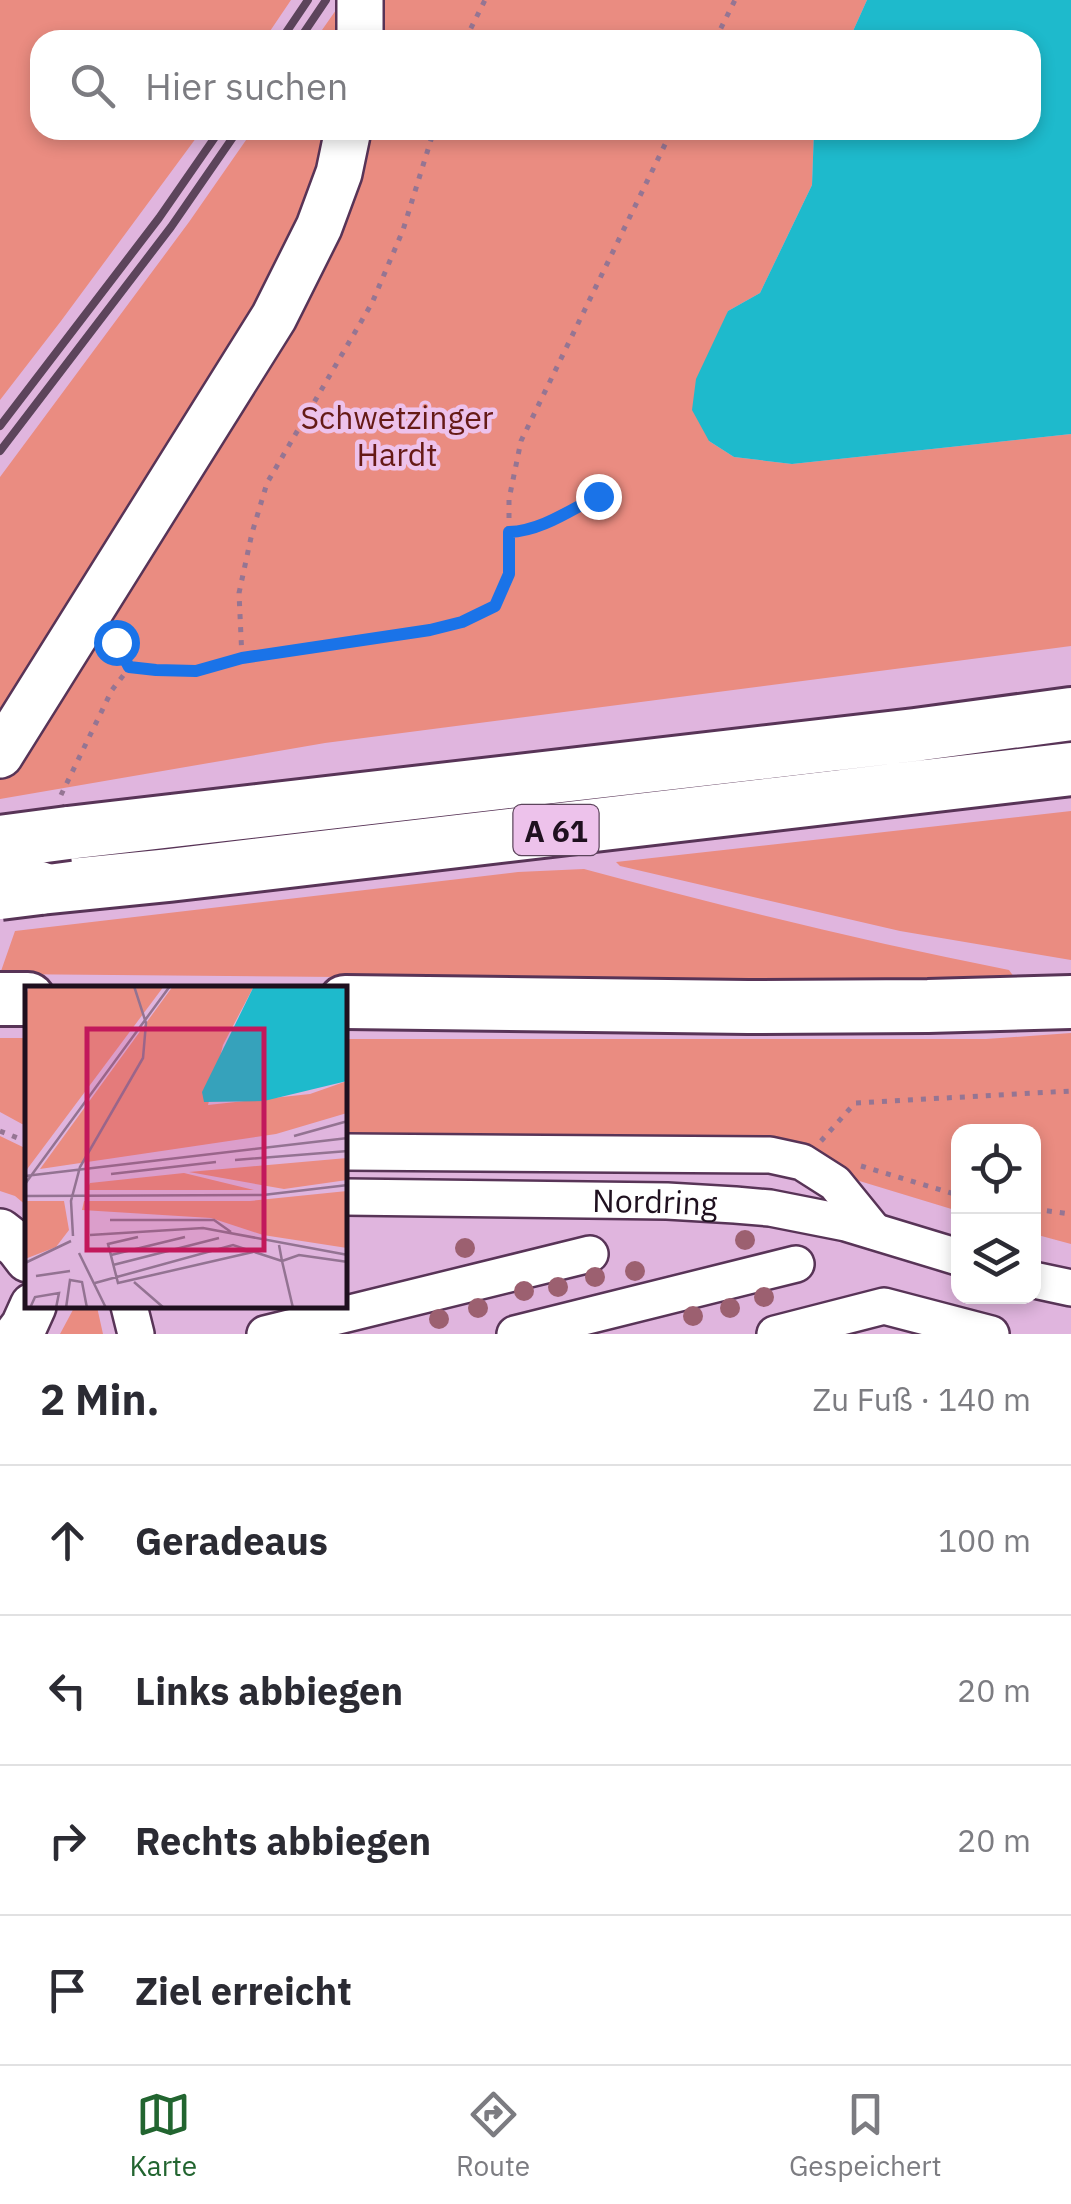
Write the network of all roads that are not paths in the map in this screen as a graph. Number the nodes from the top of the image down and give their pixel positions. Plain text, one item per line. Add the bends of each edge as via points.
1 (360, 0) edge
2 (360, 30) edge
3 (346, 140) edge
4 (1071, 687) edge
5 (1071, 714) edge
6 (916, 734) junction
7 (0, 754) edge
8 (1071, 769) edge
9 (0, 842) edge
10 (20, 891) edge
11 (348, 1002) edge
12 (1071, 1002) edge
13 (348, 1152) edge
14 (348, 1197) edge
15 (874, 1231) junction
16 (590, 1254) dead end
17 (951, 1255) edge
18 (796, 1264) dead end
19 (1041, 1282) edge
20 (1071, 1288) edge
21 (31, 1309) edge
22 (130, 1309) edge
23 (18, 1334) edge
24 (136, 1334) edge
25 (265, 1334) edge
26 (514, 1334) edge
27 (774, 1334) edge
28 (991, 1334) edge

1 - 2 main road
3 - 7 main road via 319,227 274,317
4 - 6 highway, A 61
5 - 6 highway, A 61
6 - 9 highway, A 61, bridge via 62,819
8 - 10 highway, A 61
11 - 12 highway
13 - 15 street via 770,1155 802,1162 835,1183
14 - 15 street, Nordring via 702,1202 770,1208
15 - 17 street, Nordring
16 - 25 street
18 - 26 street
19 - 20 street
21 - 23 main road
22 - 24 street
27 - 28 street via 884,1306

